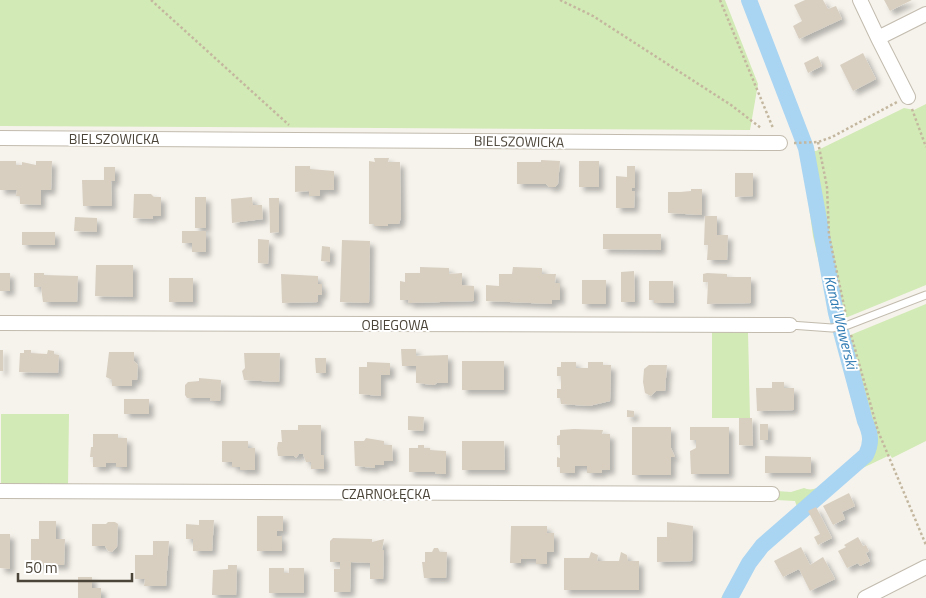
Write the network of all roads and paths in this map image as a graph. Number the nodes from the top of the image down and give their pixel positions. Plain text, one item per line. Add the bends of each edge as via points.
1 (151, 0) edge
2 (560, 0) edge
3 (720, 0) edge
4 (860, 0) edge
5 (926, 14) edge
6 (878, 38) junction
7 (908, 96) junction
8 (0, 138) edge
9 (292, 139) junction
10 (818, 142) junction
11 (780, 143) junction
12 (926, 147) edge
13 (926, 294) edge
14 (0, 322) edge
15 (790, 325) joint
16 (848, 325) junction
17 (0, 491) edge
18 (772, 494) dead end
19 (926, 545) edge
20 (926, 567) edge
21 (865, 598) edge

1 - 9 path via 292,128
2 - 11 path via 593,16 731,105
3 - 11 path
4 - 6 street
5 - 6 street
6 - 7 street
7 - 10 path
7 - 12 path
8 - 9 street, BIELSZOWICKA
9 - 11 street, BIELSZOWICKA
10 - 11 path
10 - 16 path via 827,187 829,235
13 - 16 lane
14 - 15 street, OBIEGOWA
15 - 16 lane via 832,328
16 - 19 path via 878,431
17 - 18 street, CZARNOŁĘCKA
20 - 21 street

